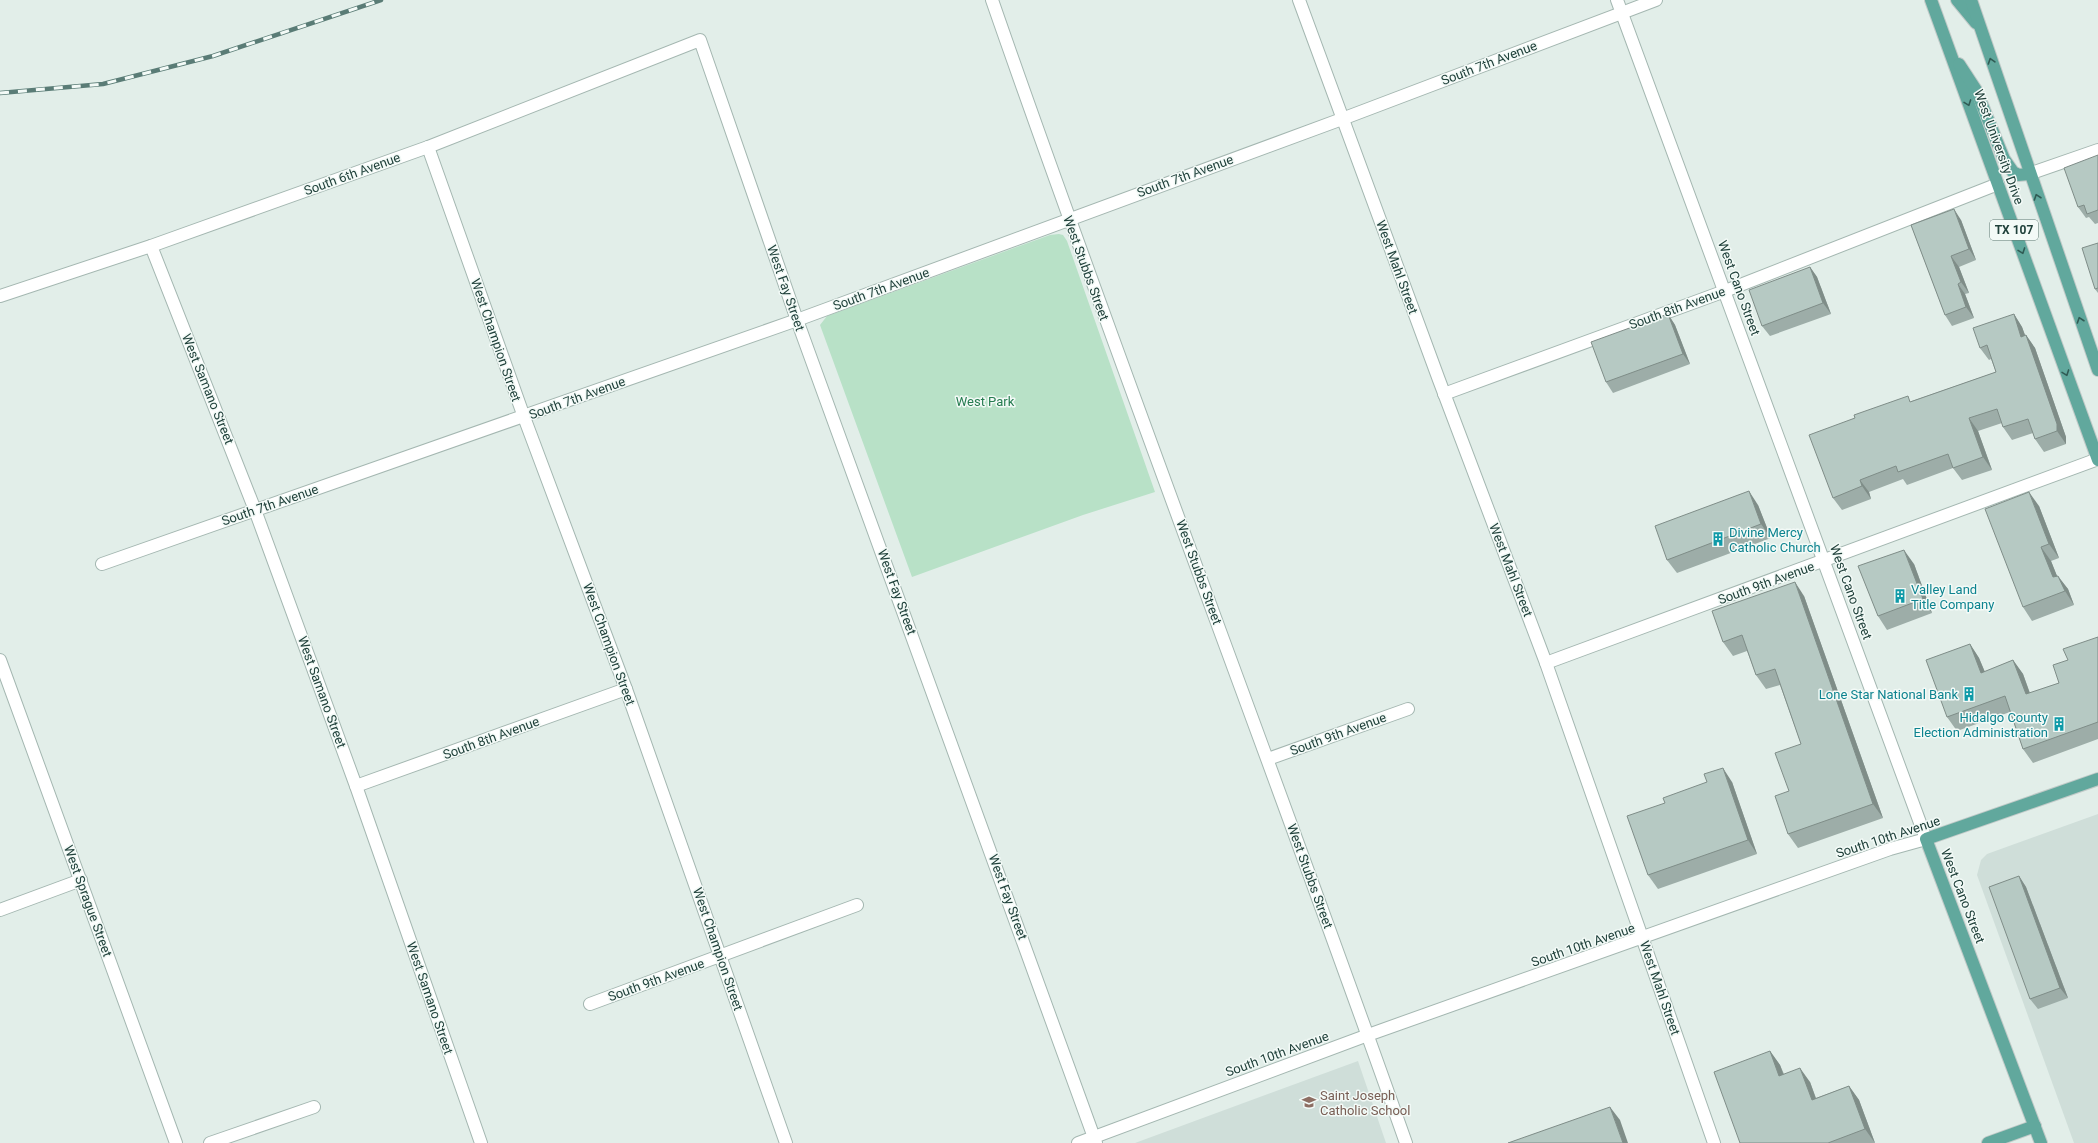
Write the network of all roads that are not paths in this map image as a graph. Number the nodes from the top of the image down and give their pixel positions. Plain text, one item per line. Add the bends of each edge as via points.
1 (992, 0) edge
2 (1299, 0) edge
3 (1617, 0) edge
4 (1656, 0) edge
5 (1931, 0) edge
6 (1957, 0) edge
7 (1971, 0) edge
8 (1621, 12) junction
9 (1980, 28) junction
10 (700, 40) joint
11 (1948, 48) junction
12 (1342, 119) junction
13 (428, 147) junction
14 (2098, 150) edge
15 (2029, 174) junction
16 (1998, 184) junction
17 (1068, 219) junction
18 (151, 246) junction
19 (1725, 291) junction
20 (0, 296) edge
21 (797, 320) junction
22 (2098, 370) edge
23 (1444, 394) junction
24 (524, 417) junction
25 (2098, 460) edge
26 (256, 510) junction
27 (1824, 561) junction
28 (102, 564) dead end
29 (0, 660) edge
30 (1546, 663) junction
31 (626, 689) junction
32 (1408, 709) dead end
33 (1268, 759) junction
34 (2098, 779) edge
35 (356, 786) junction
36 (1926, 839) junction
37 (81, 880) junction
38 (857, 905) dead end
39 (0, 910) edge
40 (1643, 939) junction
41 (720, 957) junction
42 (590, 1004) dead end
43 (1368, 1035) junction
44 (314, 1107) dead end
45 (2035, 1126) junction
46 (1095, 1140) edge
47 (176, 1143) edge
48 (210, 1143) edge
49 (481, 1143) edge
50 (786, 1143) edge
51 (1078, 1143) edge
52 (1406, 1143) edge
53 (1714, 1143) edge
54 (1988, 1143) edge
55 (2041, 1143) edge

1 - 17 street, West Stubbs Street
2 - 12 street, West Mahl Street
3 - 8 street, West Cano Street
4 - 8 street, South 7th Avenue
5 - 11 main road, West University Drive / TX 107
6 - 9 main road
7 - 9 main road, West University Drive / TX 107
8 - 12 street, South 7th Avenue
8 - 19 street, West Cano Street
15 -> 9 main road, West University Drive / TX 107
10 - 13 street, South 6th Avenue
10 - 21 street, West Fay Street
11 - 15 main road via 1976,90 2008,165 2018,175
11 -> 16 main road, West University Drive / TX 107
12 - 17 street, South 7th Avenue
12 - 23 street, West Mahl Street
13 - 18 street, South 6th Avenue
13 - 24 street, West Champion Street
14 - 15 street
22 -> 15 main road, West University Drive / TX 107
16 - 19 street, South 8th Avenue
16 -> 25 main road, West University Drive / TX 107
17 - 21 street, South 7th Avenue
17 - 33 street, West Stubbs Street
18 - 20 street, South 6th Avenue
18 - 26 street, West Samano Street
19 - 23 street, South 8th Avenue
19 - 27 street, West Cano Street
21 - 24 street, South 7th Avenue
21 - 46 street, West Fay Street
23 - 30 street, West Mahl Street
24 - 26 street, South 7th Avenue
24 - 31 street, West Champion Street
25 - 27 street, South 9th Avenue
26 - 28 street, South 7th Avenue
26 - 35 street, West Samano Street
27 - 30 street, South 9th Avenue
27 - 36 street, West Cano Street
29 - 37 street, West Sprague Street
30 - 40 street, West Mahl Street
31 - 35 street, South 8th Avenue
31 - 41 street, West Champion Street
32 - 33 street, South 9th Avenue
33 - 43 street, West Stubbs Street
34 - 36 main road, South 10th Avenue
35 - 49 street, West Samano Street
36 - 40 street, South 10th Avenue via 1876,854
36 - 45 main road, West Cano Street
37 - 39 street
37 - 47 street, West Sprague Street
38 - 41 street, South 9th Avenue
40 - 43 street, South 10th Avenue
40 - 53 street, West Mahl Street
41 - 42 street, South 9th Avenue
41 - 50 street, West Champion Street
43 - 46 street, South 10th Avenue
43 - 52 street, West Stubbs Street
44 - 48 street
45 - 54 main road
45 - 55 main road, West Cano Street
46 - 51 street, South 10th Avenue

